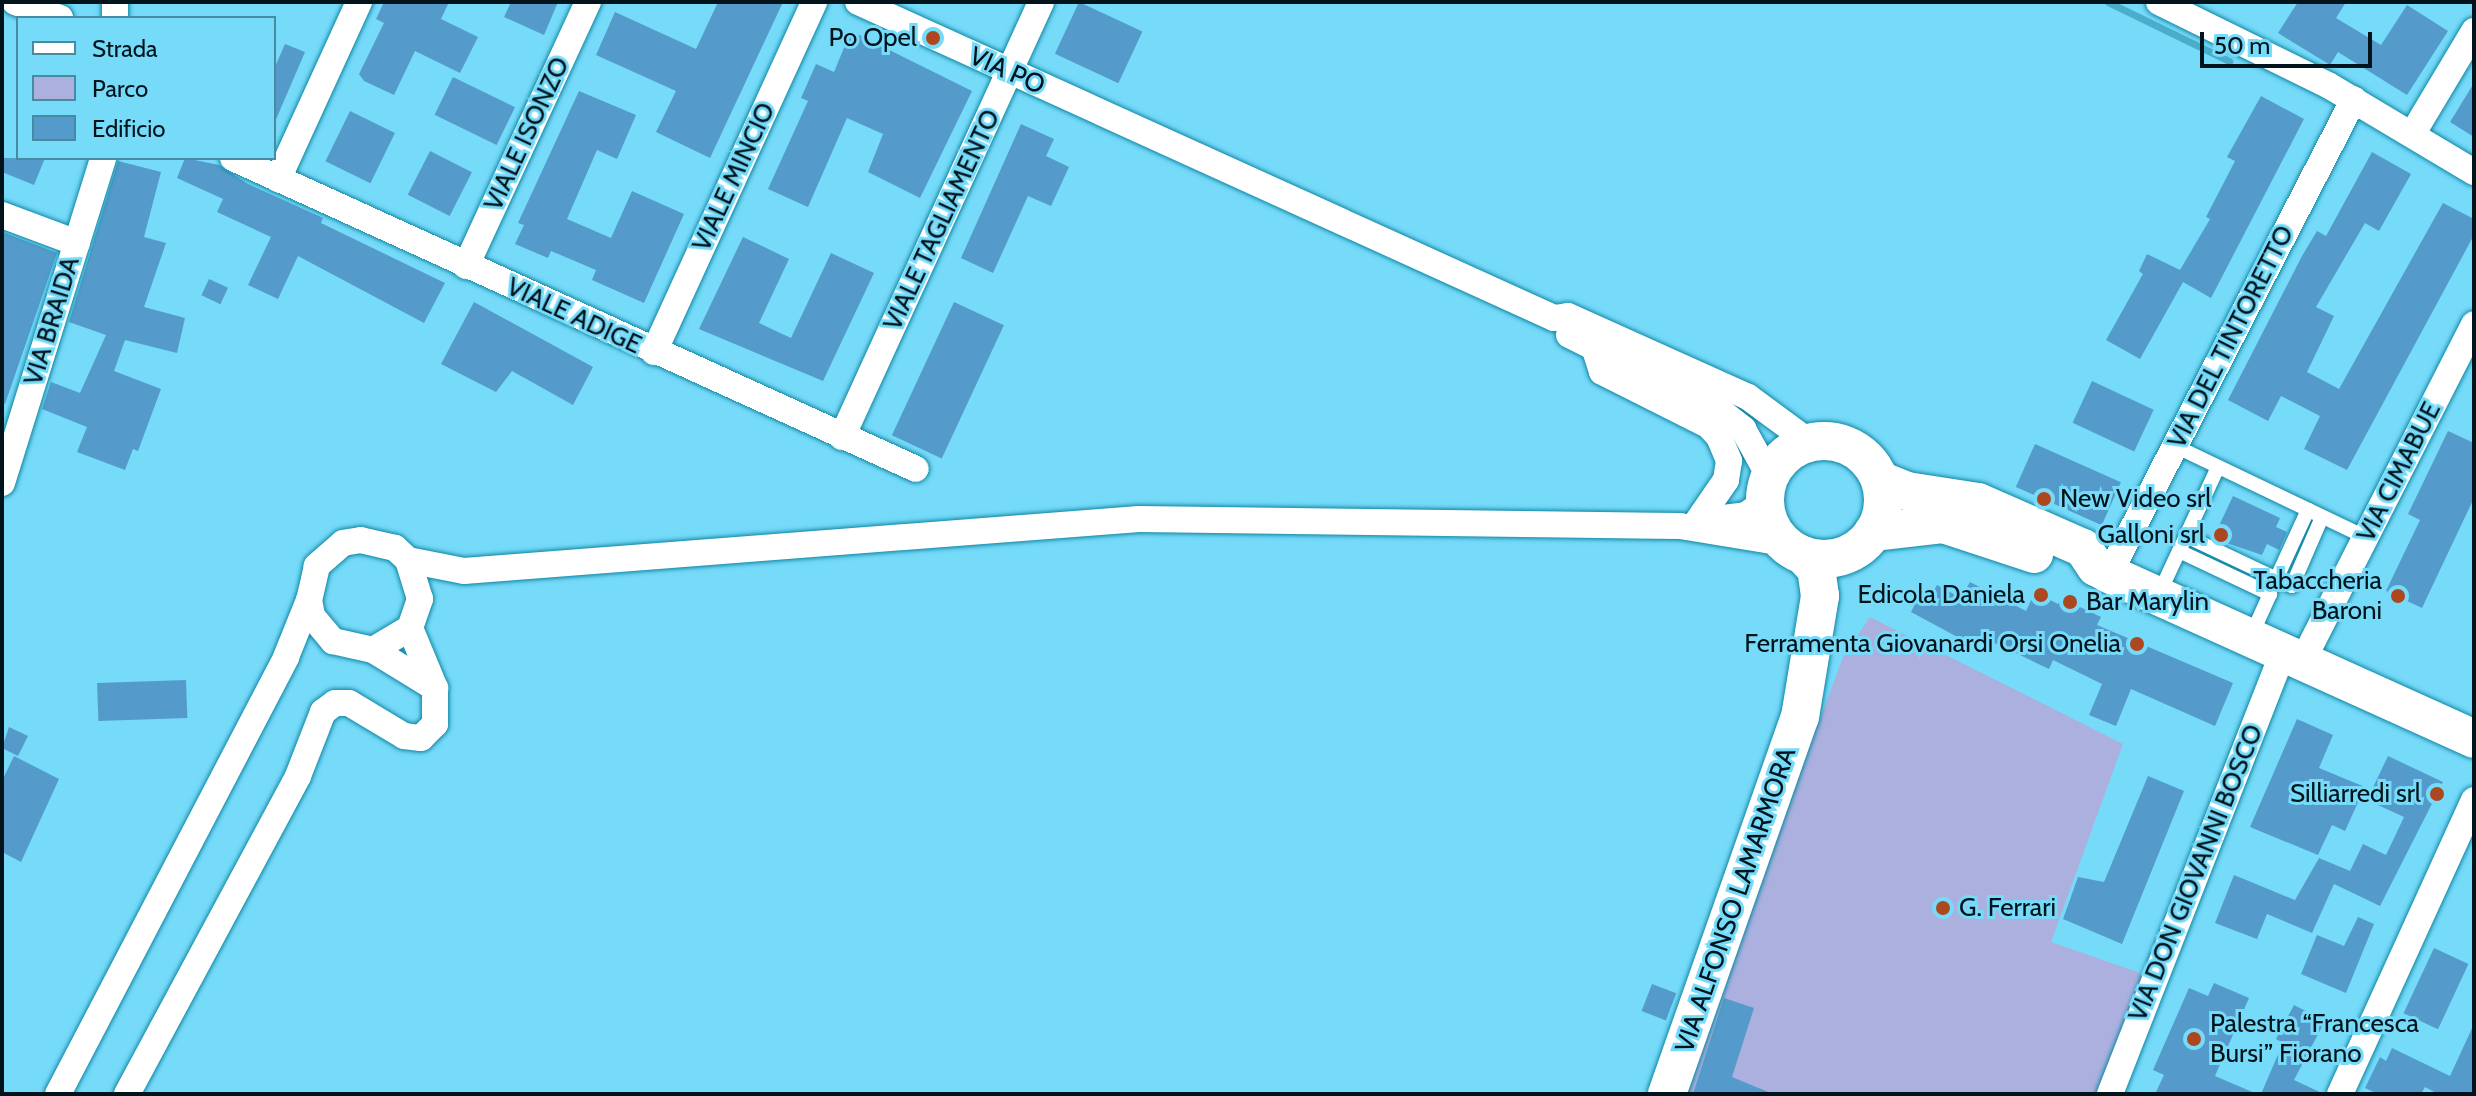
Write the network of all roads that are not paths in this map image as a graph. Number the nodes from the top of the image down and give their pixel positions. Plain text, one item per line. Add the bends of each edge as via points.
1 (15, 2) edge
2 (359, 2) edge
3 (588, 2) edge
4 (814, 2) edge
5 (858, 2) edge
6 (1041, 2) edge
7 (2159, 2) edge
8 (54, 16) edge
9 (2474, 31) edge
10 (1009, 73) junction
11 (2354, 99) junction
12 (2413, 133) junction
13 (102, 160) edge
14 (237, 160) edge
15 (2474, 172) edge
16 (278, 179) junction
17 (2, 215) edge
18 (77, 243) junction
19 (466, 266) junction
20 (1554, 318) junction
21 (2474, 324) edge
22 (1594, 347) junction
23 (654, 352) junction
24 (842, 437) junction
25 (1809, 442) junction
26 (2175, 446) junction
27 (2218, 467) junction
28 (916, 469) dead end
29 (1880, 480) junction
30 (2, 483) edge
31 (1767, 488) junction
32 (2308, 510) junction
33 (2322, 517) junction
34 (1688, 524) junction
35 (2186, 536) junction
36 (2365, 537) junction
37 (1861, 543) junction
38 (1794, 549) junction
39 (2179, 551) junction
40 (408, 560) junction
41 (464, 571) junction
42 (2102, 571) junction
43 (2277, 579) junction
44 (2270, 594) junction
45 (2158, 596) junction
46 (420, 599) junction
47 (309, 600) junction
48 (410, 628) junction
49 (333, 641) junction
50 (373, 650) junction
51 (2278, 651) junction
52 (286, 657) junction
53 (435, 688) junction
54 (1802, 707) junction
55 (2474, 739) edge
56 (2474, 800) edge
57 (58, 1094) edge
58 (127, 1094) edge
59 (1668, 1094) edge
60 (2110, 1094) edge
61 (2340, 1094) edge

1 - 8 street
2 - 16 street
3 - 19 street, VIALE ISONZO
4 - 23 street, VIALE MINCIO
5 - 10 street, VIA PO
6 - 10 street, VIALE TAGLIAMENTO
7 - 11 street
9 - 12 street
10 - 20 street, VIA PO
10 - 24 street, VIALE TAGLIAMENTO
11 - 12 street
11 - 26 street, VIA DEL TINTORETTO
12 - 15 street
13 - 18 street, VIA BRAIDA
14 - 16 street, VIALE ADIGE
16 - 19 street, VIALE ADIGE
17 - 18 street
18 - 30 street, VIA BRAIDA
19 - 23 street, VIALE ADIGE
20 - 22 street via 1561,331
20 - 25 street via 1568,316 1748,397
21 - 36 street, VIA CIMABUE
22 - 31 street via 1719,410 1743,429
22 - 34 street via 1602,372 1708,425 1719,437 1729,461 1726,480
23 - 24 street, VIALE ADIGE
24 - 28 street, VIALE ADIGE
25 - 29 street via 1851,448
25 - 31 street via 1793,449
26 - 27 lane
26 - 42 street, VIA DEL TINTORETTO
27 - 32 lane
27 - 35 lane
29 - 37 street via 1883,507
29 - 42 street via 1907,491 1978,502 2083,548
31 - 34 street via 1746,515
31 - 38 street via 1770,524
32 - 33 lane
32 - 43 lane
33 - 36 lane
33 - 43 lane via 2292,586
34 - 38 street
34 - 41 street via 1139,519
35 - 39 lane
35 - 43 lane
36 - 51 street, VIA CIMABUE
37 - 38 street via 1818,559
37 - 42 street via 1943,524 1986,534 2074,572
37 - 54 street
38 - 54 street via 1816,569 1820,596
39 - 44 lane
39 - 45 lane
40 - 41 street
40 - 46 street
40 - 47 street via 378,541 343,543 317,566
41 - 46 street
42 - 45 street
43 - 44 lane
44 - 51 lane
45 - 51 street
46 - 48 street
47 - 49 street via 312,616
47 - 52 street
48 - 50 street
48 - 53 street
49 - 50 street
49 - 52 street
50 - 53 street
51 - 55 street
51 - 60 street, VIA DON GIOVANNI BOSCO
52 - 57 street
53 - 58 street via 435,724 421,738 404,736 349,703 335,703 323,712 298,776
54 - 59 street, VIA ALFONSO LAMARMORA
56 - 61 street

